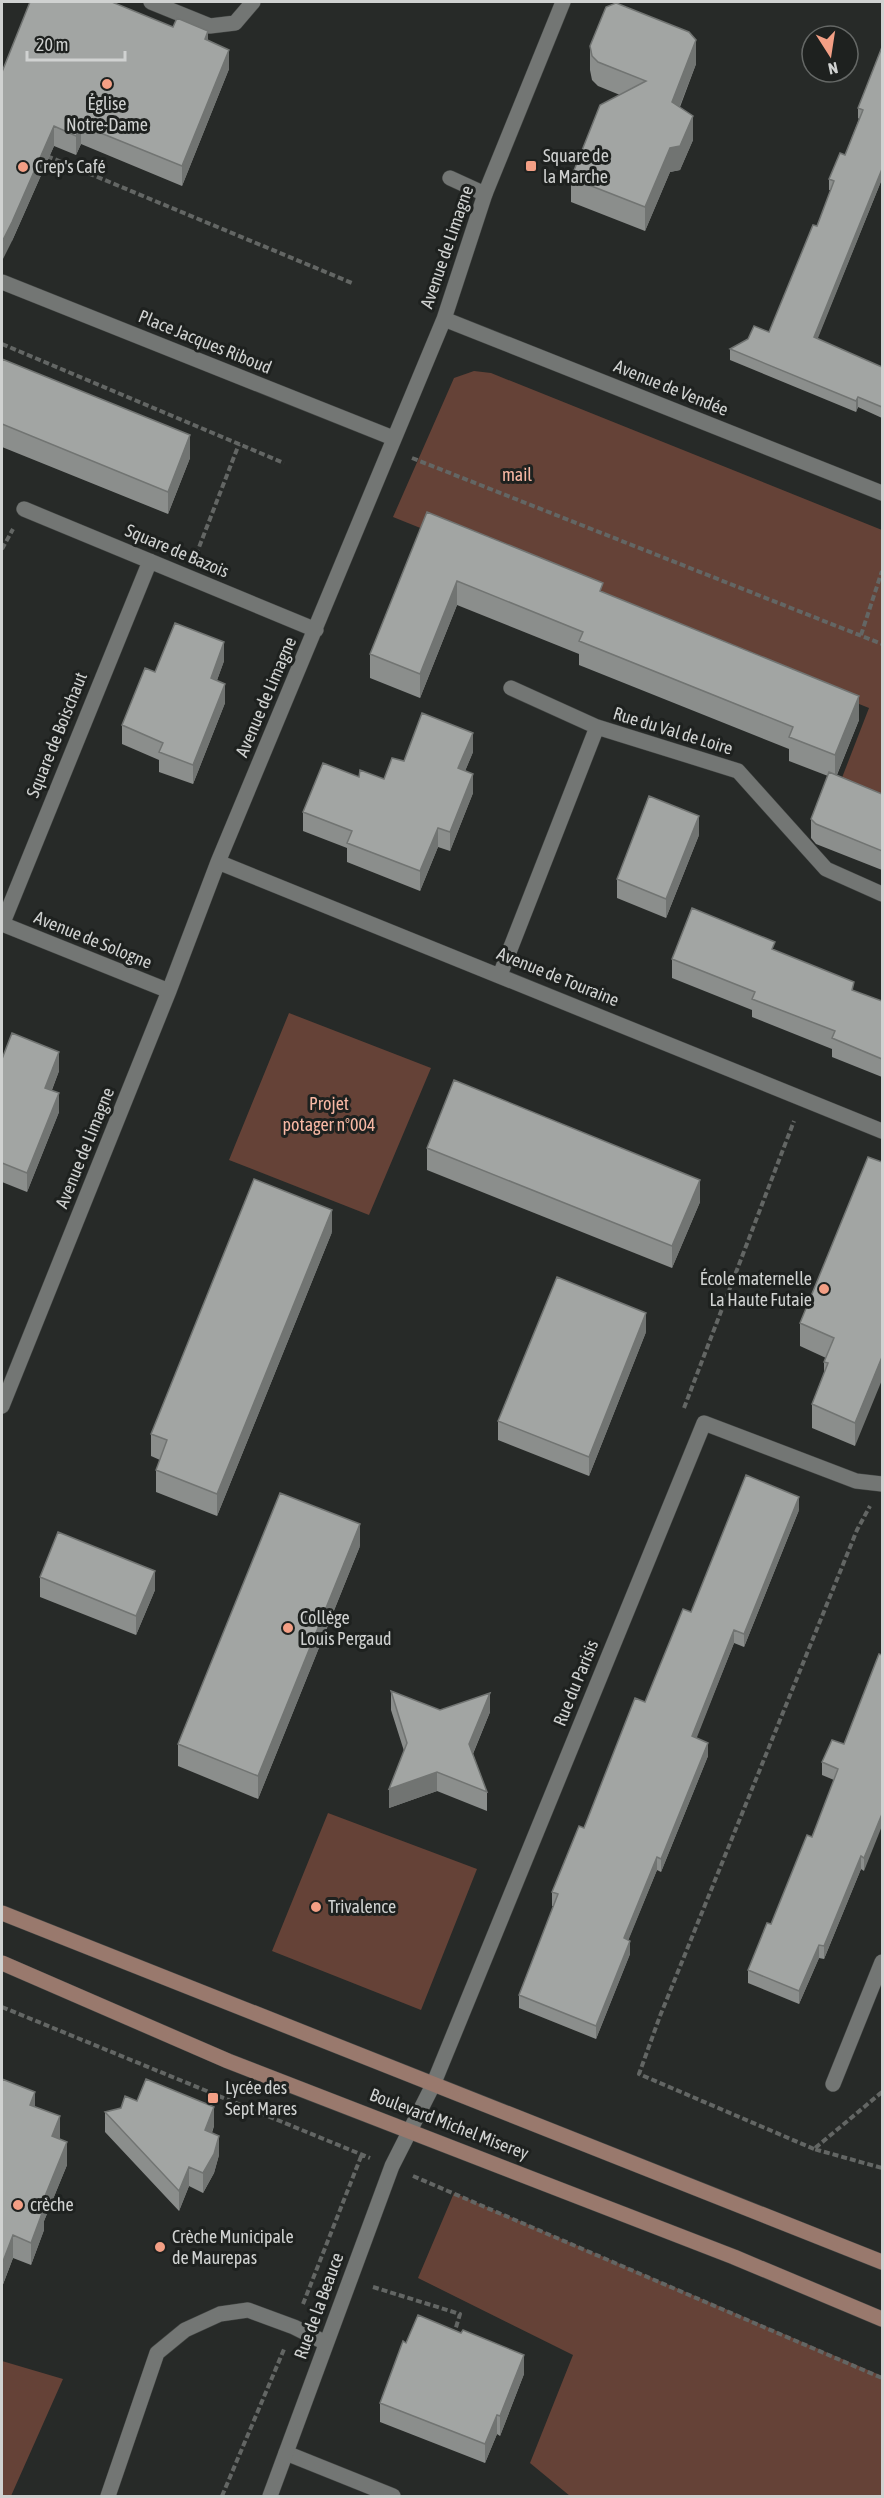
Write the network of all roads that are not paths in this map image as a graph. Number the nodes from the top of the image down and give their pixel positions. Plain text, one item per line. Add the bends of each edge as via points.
1 (151, 2) edge
2 (253, 2) edge
3 (563, 2) edge
4 (450, 178) dead end
5 (485, 194) junction
6 (2, 282) edge
7 (444, 319) junction
8 (391, 443) junction
9 (882, 493) edge
10 (24, 509) dead end
11 (150, 561) junction
12 (316, 630) junction
13 (511, 688) dead end
14 (597, 727) junction
15 (218, 862) junction
16 (882, 894) edge
17 (2, 925) edge
18 (500, 975) junction
19 (169, 991) junction
20 (882, 1131) edge
21 (2, 1406) edge
22 (882, 1485) edge
23 (2, 1913) edge
24 (882, 1962) edge
25 (2, 1963) edge
26 (833, 2084) dead end
27 (433, 2085) junction
28 (408, 2131) junction
29 (882, 2262) edge
30 (882, 2319) edge
31 (326, 2343) junction
32 (285, 2453) junction
33 (108, 2496) edge
34 (270, 2496) edge
35 (393, 2496) edge

1 - 2 street via 210,26 235,22
3 - 5 street, Avenue de Limagne
4 - 5 street
5 - 7 street, Avenue de Limagne
6 - 8 street, Place Jacques Riboud
7 - 8 street, Avenue de Limagne
7 - 9 street, Avenue de Vendée
8 - 12 street, Avenue de Limagne
10 - 11 street, Square de Bazois
11 - 12 street, Square de Bazois
11 - 17 street, Square de Boischaut
12 - 15 street, Avenue de Limagne
13 - 14 street
14 - 16 street, Rue du Val de Loire via 738,771 826,869
14 - 18 street, Rue du Val de Loire
15 - 18 street, Avenue de Touraine
15 - 19 street, Avenue de Limagne
17 - 19 street, Avenue de Sologne
18 - 20 street, Avenue de Touraine
19 - 21 street, Avenue de Limagne
22 - 27 street, Rue du Parisis via 856,1481 704,1423
23 - 27 street, Boulevard Michel Miserey
24 - 26 street
25 - 28 street, Boulevard Michel Miserey via 228,2061
27 - 28 street, Rue du Parisis
27 - 29 street, Boulevard Michel Miserey
28 - 30 street, Boulevard Michel Miserey via 734,2257
28 - 31 street, Rue de la Beauce
31 - 32 street, Rue de la Beauce
31 - 33 street via 248,2310 220,2314 185,2330 157,2353
32 - 34 street, Rue de la Beauce
32 - 35 street

